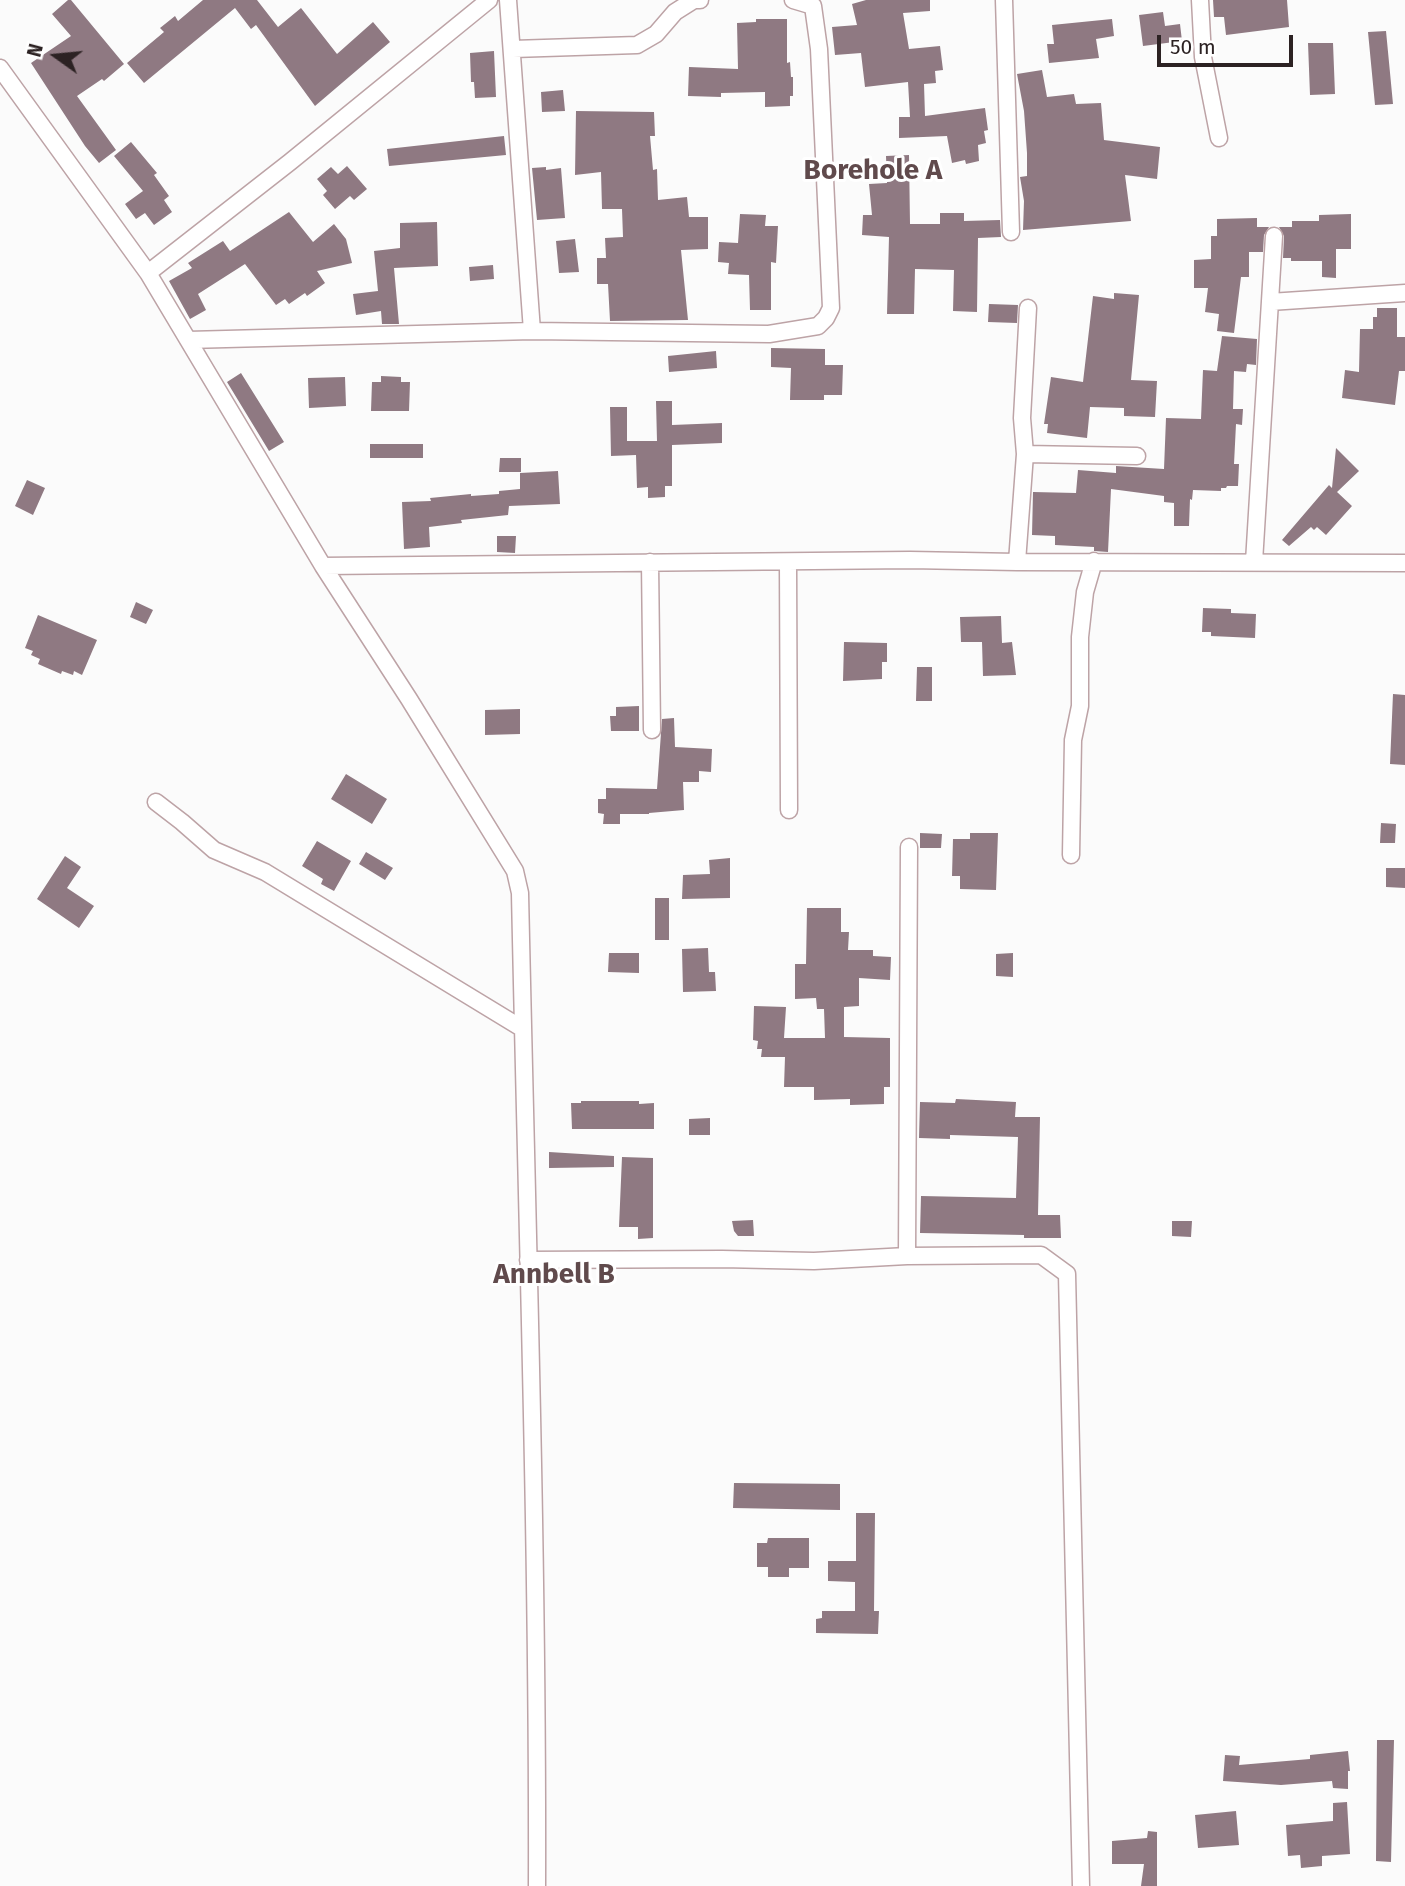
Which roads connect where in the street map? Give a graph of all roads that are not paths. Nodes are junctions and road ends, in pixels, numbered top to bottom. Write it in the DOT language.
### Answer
graph roads {
  1 [pos="489,0"];
  2 [pos="508,0"];
  3 [pos="699,0"];
  4 [pos="793,0"];
  5 [pos="1004,0"];
  6 [pos="1200,0"];
  7 [pos="513,49"];
  8 [pos="0,68"];
  9 [pos="1219,138"];
  10 [pos="1011,232"];
  11 [pos="1274,236"];
  12 [pos="148,274"];
  13 [pos="1405,293"];
  14 [pos="1270,302"];
  15 [pos="1028,308"];
  16 [pos="532,331"];
  17 [pos="188,340"];
  18 [pos="1024,454"];
  19 [pos="1137,456"];
  20 [pos="1094,561"];
  21 [pos="650,562"];
  22 [pos="788,562"];
  23 [pos="1017,562"];
  24 [pos="1254,562"];
  25 [pos="1405,563"];
  26 [pos="323,566"];
  27 [pos="652,730"];
  28 [pos="156,802"];
  29 [pos="789,810"];
  30 [pos="909,847"];
  31 [pos="1071,855"];
  32 [pos="523,1029"];
  33 [pos="907,1256"];
  34 [pos="528,1260"];
  35 [pos="537,1886"];
  36 [pos="1081,1886"];
  1 -- 12 [label="street"];
  2 -- 7 [label="street"];
  3 -- 7 [label="street"];
  4 -- 16 [label="street"];
  5 -- 10 [label="street"];
  6 -- 9 [label="street"];
  7 -- 16 [label="street"];
  8 -- 12 [label="street"];
  11 -- 14 [label="street"];
  12 -- 17 [label="street"];
  13 -- 14 [label="street"];
  14 -- 24 [label="street"];
  15 -- 18 [label="street"];
  16 -- 17 [label="street"];
  17 -- 26 [label="street"];
  18 -- 19 [label="street"];
  18 -- 23 [label="street"];
  20 -- 23 [label="street"];
  20 -- 24 [label="street"];
  20 -- 31 [label="street"];
  21 -- 22 [label="street"];
  21 -- 26 [label="street"];
  21 -- 27 [label="street"];
  22 -- 23 [label="street"];
  22 -- 29 [label="street"];
  24 -- 25 [label="street"];
  26 -- 32 [label="street"];
  28 -- 32 [label="street"];
  30 -- 33 [label="street"];
  32 -- 34 [label="street"];
  33 -- 34 [label="street"];
  33 -- 36 [label="street"];
  34 -- 35 [label="street"];
}
